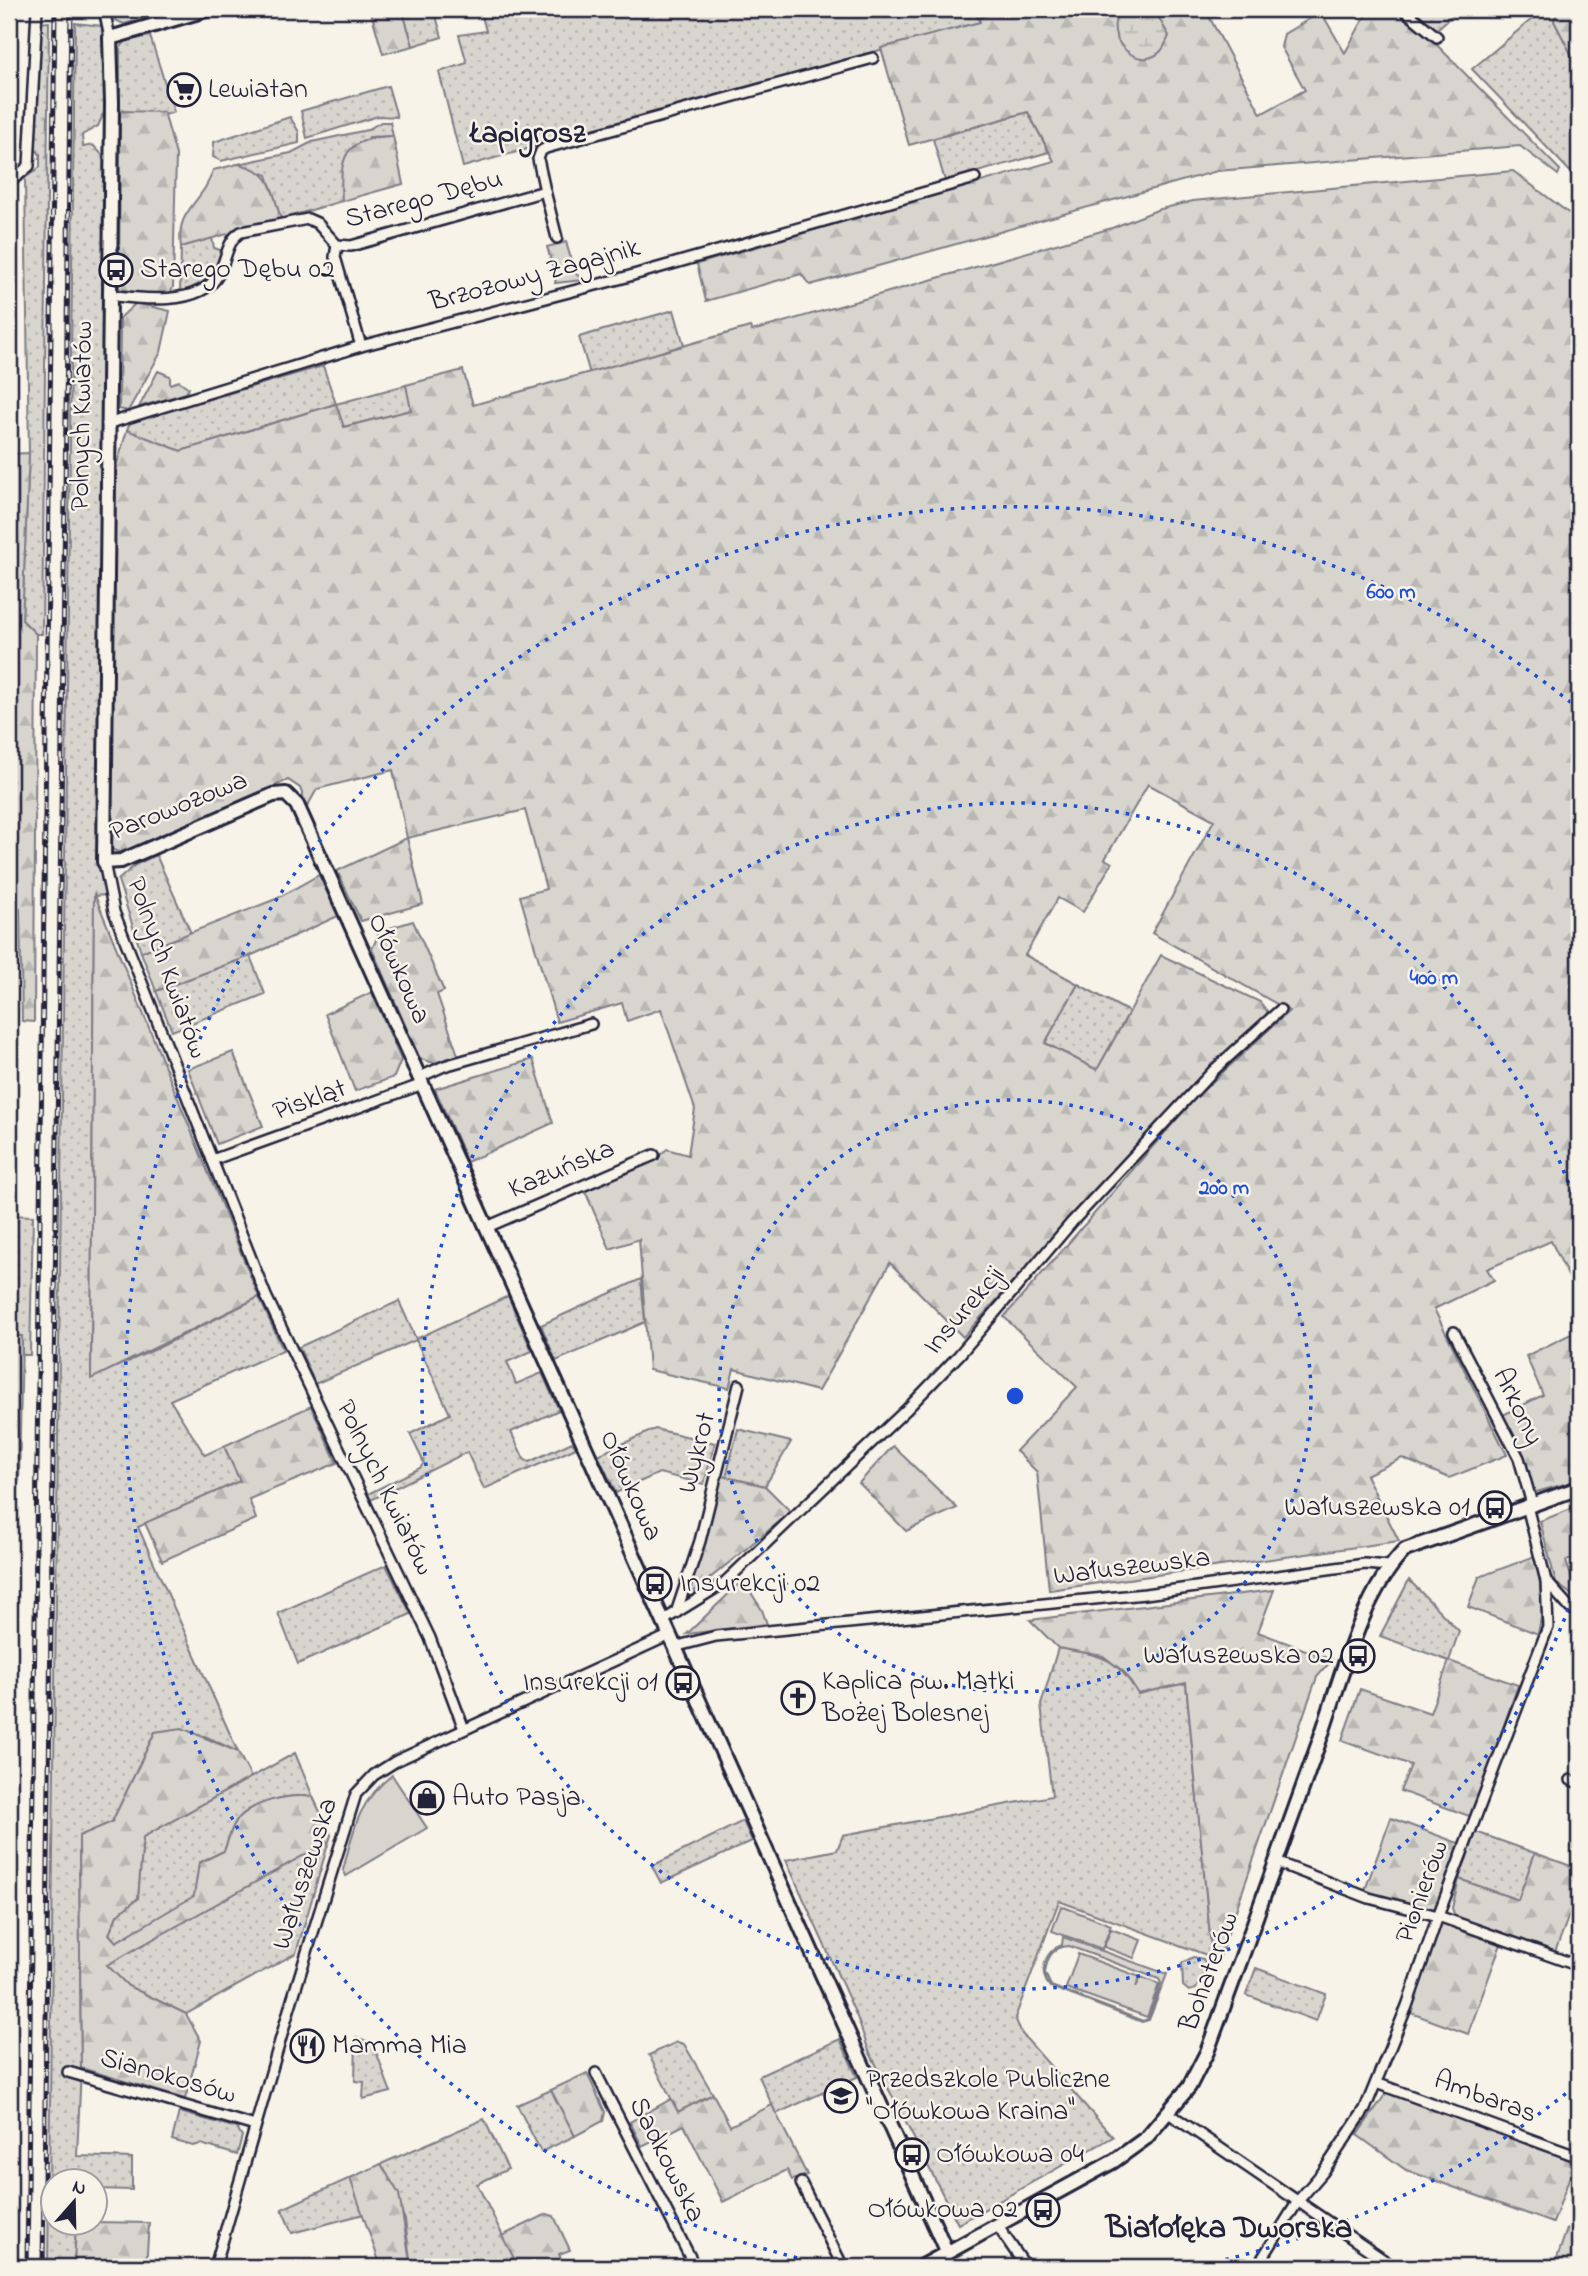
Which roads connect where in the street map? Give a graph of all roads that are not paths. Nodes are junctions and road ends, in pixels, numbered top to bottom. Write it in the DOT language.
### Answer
graph roads {
  1 [pos="37,9"];
  2 [pos="104,9"];
  3 [pos="209,9"];
  4 [pos="1403,9"];
  5 [pos="1437,37"];
  6 [pos="110,38"];
  7 [pos="873,58"];
  8 [pos="975,178"];
  9 [pos="9,183"];
  10 [pos="545,191"];
  11 [pos="557,238"];
  12 [pos="337,245"];
  13 [pos="109,295"];
  14 [pos="361,346"];
  15 [pos="107,424"];
  16 [pos="272,795"];
  17 [pos="104,862"];
  18 [pos="1280,1010"];
  19 [pos="591,1024"];
  20 [pos="422,1080"];
  21 [pos="654,1155"];
  22 [pos="212,1160"];
  23 [pos="487,1227"];
  24 [pos="1454,1332"];
  25 [pos="739,1385"];
  26 [pos="1579,1488"];
  27 [pos="1530,1505"];
  28 [pos="1389,1566"];
  29 [pos="1546,1581"];
  30 [pos="1579,1612"];
  31 [pos="676,1613"];
  32 [pos="664,1620"];
  33 [pos="672,1641"];
  34 [pos="464,1728"];
  35 [pos="1276,1862"];
  36 [pos="1438,1916"];
  37 [pos="1579,1966"];
  38 [pos="68,2072"];
  39 [pos="596,2073"];
  40 [pos="1376,2083"];
  41 [pos="1170,2114"];
  42 [pos="255,2126"];
  43 [pos="1579,2157"];
  44 [pos="801,2183"];
  45 [pos="1298,2201"];
  46 [pos="997,2225"];
  47 [pos="947,2253"];
  48 [pos="215,2267"];
  49 [pos="695,2267"];
  50 [pos="843,2267"];
  51 [pos="921,2267"];
  52 [pos="1026,2267"];
  53 [pos="1257,2267"];
  54 [pos="1394,2267"];
  1 -- 9 [label="street"];
  2 -- 6 [label="street"];
  3 -- 6 [label="street"];
  4 -- 5 [label="street"];
  6 -- 13 [label="street, Polnych Kwiatów"];
  7 -- 10 [label="street, Starego Dębu"];
  8 -- 14 [label="street, Brzozowy Zagajnik"];
  10 -- 11 [label="street, Starego Dębu"];
  10 -- 12 [label="street, Starego Dębu"];
  12 -- 13 [label="street, Starego Dębu"];
  12 -- 14 [label="street"];
  13 -- 15 [label="street, Polnych Kwiatów"];
  14 -- 15 [label="street, Brzozowy Zagajnik"];
  15 -- 17 [label="street, Polnych Kwiatów"];
  16 -- 17 [label="street, Parowozowa"];
  16 -- 20 [label="street, Ołówkowa"];
  17 -- 22 [label="street, Polnych Kwiatów"];
  18 -- 31 [label="street, Insurekcji"];
  19 -- 20 [label="street, Piskląt"];
  20 -- 22 [label="street, Piskląt"];
  20 -- 23 [label="street, Ołówkowa"];
  21 -- 23 [label="street, Kazuńska"];
  22 -- 34 [label="street, Polnych Kwiatów"];
  23 -- 32 [label="street, Ołówkowa"];
  24 -- 27 [label="street, Arkony"];
  25 -- 31 [label="street, Wykrot"];
  26 -- 27 [label="street"];
  27 -- 28 [label="street"];
  27 -- 29 [label="street, Pionierów"];
  28 -- 33 [label="street, Wałuszewska"];
  28 -- 35 [label="street, Bohaterów"];
  29 -- 30 [label="street"];
  29 -- 36 [label="street, Pionierów"];
  31 -- 32 [label="street, Insurekcji"];
  32 -- 33 [label="street, Ołówkowa"];
  33 -- 34 [label="street, Wałuszewska"];
  33 -- 47 [label="street, Ołówkowa"];
  34 -- 42 [label="street, Wałuszewska"];
  35 -- 36 [label="street"];
  35 -- 41 [label="street, Bohaterów"];
  36 -- 37 [label="street"];
  36 -- 40 [label="street, Pionierów"];
  38 -- 42 [label="street, Sianokosów"];
  39 -- 49 [label="street, Sadkowska"];
  40 -- 43 [label="street, Ambaras"];
  40 -- 45 [label="street, Pionierów"];
  41 -- 45 [label="street"];
  41 -- 46 [label="street, Bohaterów"];
  42 -- 48 [label="street, Wałuszewska"];
  44 -- 50 [label="street"];
  45 -- 53 [label="street, Pionierów"];
  45 -- 54 [label="street"];
  46 -- 47 [label="street, Bohaterów"];
  46 -- 52 [label="street"];
  47 -- 51 [label="street, Bohaterów"];
}
